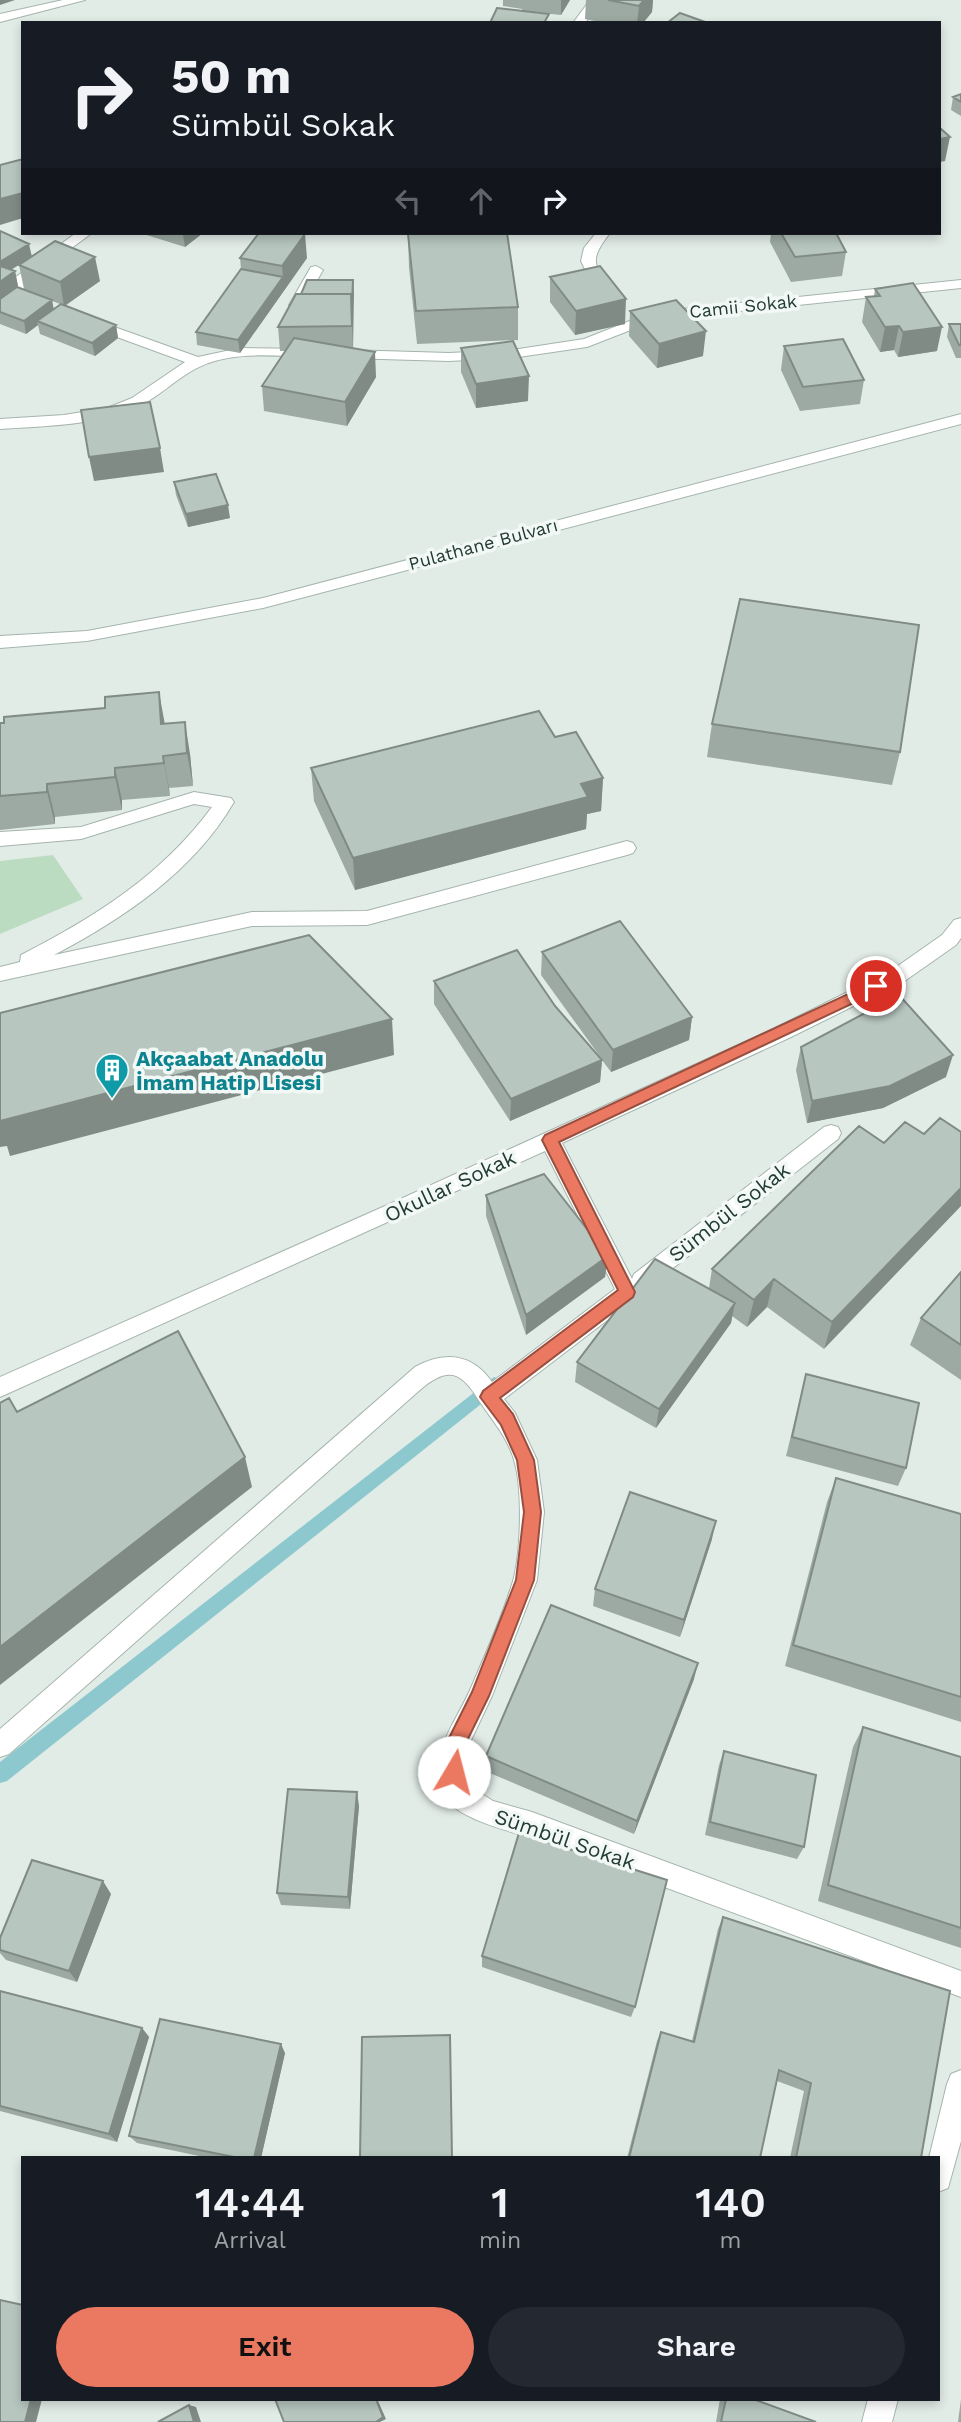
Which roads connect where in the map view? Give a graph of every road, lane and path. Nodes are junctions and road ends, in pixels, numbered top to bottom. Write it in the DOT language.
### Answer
graph roads {
  1 [pos="79,0"];
  2 [pos="596,0"];
  3 [pos="0,18"];
  4 [pos="580,21"];
  5 [pos="82,235"];
  6 [pos="601,235"];
  7 [pos="316,270"];
  8 [pos="961,284"];
  9 [pos="611,296"];
  10 [pos="290,317"];
  11 [pos="198,362"];
  12 [pos="961,419"];
  13 [pos="0,424"];
  14 [pos="0,642"];
  15 [pos="0,839"];
  16 [pos="627,848"];
  17 [pos="961,925"];
  18 [pos="0,973"];
  19 [pos="831,1133"];
  20 [pos="550,1140"];
  21 [pos="627,1292"];
  22 [pos="0,1387"];
  23 [pos="489,1397"];
  24 [pos="0,1745"];
  25 [pos="961,1984"];
  26 [pos="961,2084"];
  27 [pos="956,2127"];
  28 [pos="940,2172"];
  29 [pos="882,2401"];
  30 [pos="877,2422"];
  1 -- 3 [label="street"];
  2 -- 4 [label="street"];
  5 -- 11 [label="street"];
  6 -- 9 [label="street"];
  7 -- 10 [label="street"];
  8 -- 11 [label="street, Camii Sokak"];
  11 -- 13 [label="street, Camii Sokak"];
  12 -- 14 [label="street, Pulathane Bulvarı"];
  15 -- 18 [label="street"];
  16 -- 18 [label="street"];
  17 -- 20 [label="street, Okullar Sokak"];
  19 -- 21 [label="street, Sümbül Sokak"];
  20 -- 21 [label="street"];
  20 -- 22 [label="street, Okullar Sokak"];
  21 -- 23 [label="street, Sümbül Sokak"];
  23 -- 24 [label="street"];
  23 -- 25 [label="street, Sümbül Sokak"];
  26 -- 27 [label="street"];
  27 -- 28 [label="street"];
  29 -- 30 [label="street"];
}
